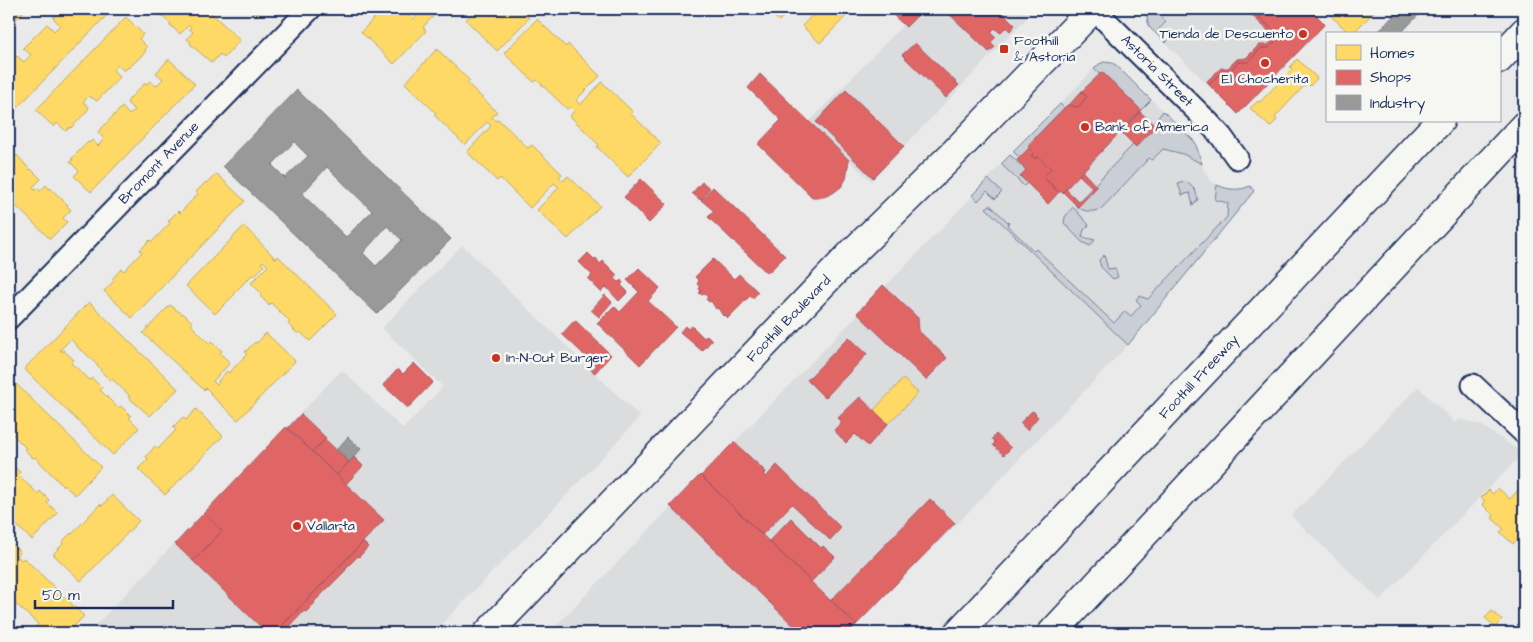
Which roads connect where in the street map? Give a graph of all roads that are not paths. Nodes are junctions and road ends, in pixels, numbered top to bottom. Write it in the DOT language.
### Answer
graph roads {
  1 [pos="310,9"];
  2 [pos="1093,9"];
  3 [pos="1524,32"];
  4 [pos="1500,57"];
  5 [pos="1439,122"];
  6 [pos="1524,126"];
  7 [pos="1237,158"];
  8 [pos="9,318"];
  9 [pos="1473,385"];
  10 [pos="1524,433"];
  11 [pos="488,633"];
  12 [pos="958,633"];
  13 [pos="1052,633"];
  1 -- 8 [label="street, Bromont Avenue"];
  2 -- 7 [label="street, Astoria Street"];
  2 -- 11 [label="main road, Foothill Boulevard"];
  3 -- 4 [label="main road"];
  5 -- 12 [label="main road, Foothill Freeway"];
  6 -- 13 [label="main road"];
  9 -- 10 [label="street"];
}
